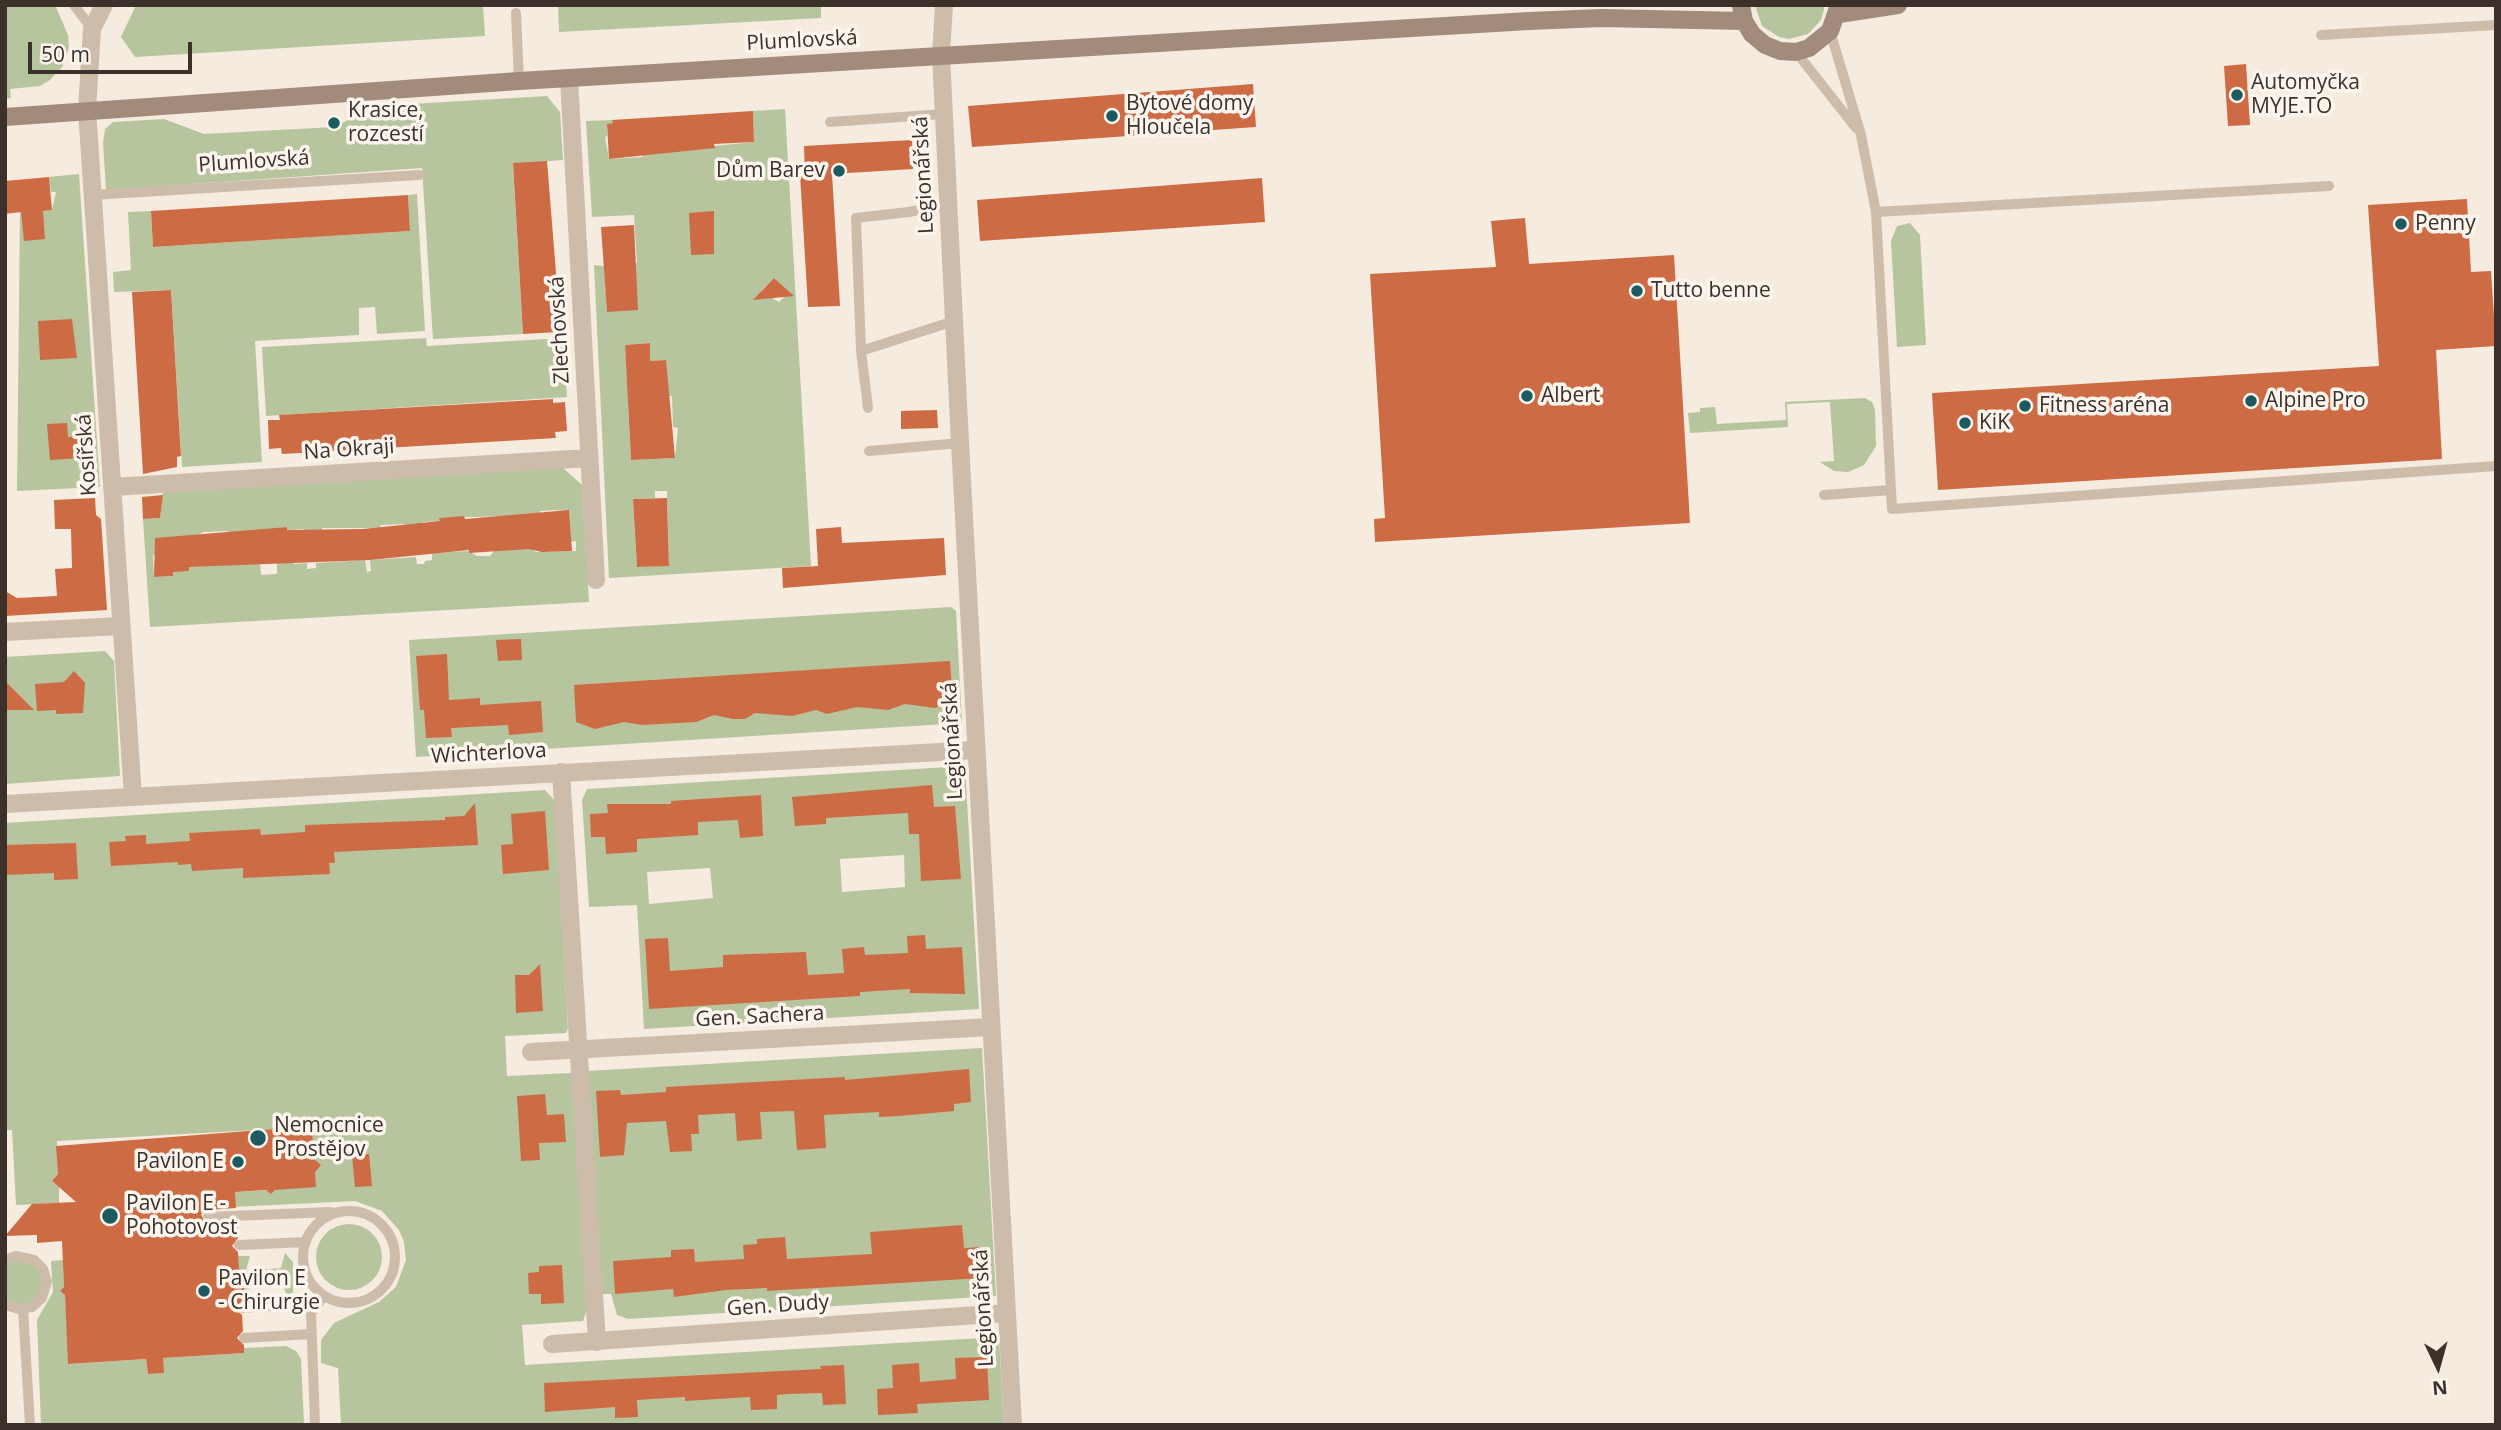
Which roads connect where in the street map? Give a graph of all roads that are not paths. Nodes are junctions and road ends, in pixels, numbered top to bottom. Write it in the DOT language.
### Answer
graph roads {
  1 [pos="74,5"];
  2 [pos="104,5"];
  3 [pos="944,5"];
  4 [pos="1658,5"];
  5 [pos="1898,5"];
  6 [pos="1839,10"];
  7 [pos="516,13"];
  8 [pos="1743,13"];
  9 [pos="1601,18"];
  10 [pos="2496,25"];
  11 [pos="92,29"];
  12 [pos="1830,31"];
  13 [pos="2320,34"];
  14 [pos="1796,52"];
  15 [pos="941,55"];
  16 [pos="569,78"];
  17 [pos="519,81"];
  18 [pos="87,110"];
  19 [pos="944,114"];
  20 [pos="5,117"];
  21 [pos="830,122"];
  22 [pos="1861,135"];
  23 [pos="419,175"];
  24 [pos="2329,186"];
  25 [pos="93,195"];
  26 [pos="949,204"];
  27 [pos="1876,212"];
  28 [pos="954,321"];
  29 [pos="861,351"];
  30 [pos="867,408"];
  31 [pos="960,443"];
  32 [pos="869,451"];
  33 [pos="589,458"];
  34 [pos="2496,466"];
  35 [pos="112,487"];
  36 [pos="1891,490"];
  37 [pos="1824,495"];
  38 [pos="596,580"];
  39 [pos="121,626"];
  40 [pos="5,632"];
  41 [pos="976,750"];
  42 [pos="561,772"];
  43 [pos="133,797"];
  44 [pos="5,804"];
  45 [pos="991,1027"];
  46 [pos="580,1049"];
  47 [pos="531,1052"];
  48 [pos="338,1212"];
  49 [pos="208,1217"];
  50 [pos="305,1242"];
  51 [pos="239,1245"];
  52 [pos="5,1260"];
  53 [pos="321,1299"];
  54 [pos="5,1305"];
  55 [pos="242,1308"];
  56 [pos="23,1310"];
  57 [pos="1007,1313"];
  58 [pos="311,1334"];
  59 [pos="244,1338"];
  60 [pos="597,1342"];
  61 [pos="552,1344"];
  62 [pos="30,1425"];
  63 [pos="315,1425"];
  64 [pos="1013,1425"];
  1 -- 11 [label="lane"];
  2 -- 11 [label="street"];
  3 -- 15 [label="street, Legionářská"];
  4 -- 9 [label="main road, Plumlovská"];
  5 -- 6 [label="main road"];
  6 -- 12 [label="main road"];
  7 -- 17 [label="lane"];
  8 -- 9 [label="main road, Plumlovská"];
  8 -- 14 [label="main road, Plumlovská"];
  9 -- 15 [label="main road, Plumlovská"];
  10 -- 13 [label="lane"];
  11 -- 18 [label="street, Kosířská"];
  12 -- 14 [label="main road"];
  12 -- 22 [label="lane"];
  14 -- 22 [label="lane"];
  15 -- 16 [label="main road, Plumlovská"];
  15 -- 19 [label="street, Legionářská"];
  16 -- 17 [label="main road, Plumlovská"];
  16 -- 33 [label="street, Zlechovská"];
  17 -- 18 [label="main road, Plumlovská"];
  18 -- 20 [label="main road, Plumlovská"];
  18 -- 25 [label="street, Kosířská"];
  19 -- 21 [label="lane"];
  19 -- 26 [label="street, Legionářská"];
  22 -- 27 [label="lane"];
  23 -- 25 [label="lane, Plumlovská"];
  24 -- 27 [label="lane"];
  25 -- 35 [label="street, Kosířská"];
  26 -- 28 [label="street, Legionářská"];
  26 -- 29 [label="lane"];
  27 -- 36 [label="lane"];
  28 -- 29 [label="lane"];
  28 -- 31 [label="street, Legionářská"];
  29 -- 30 [label="lane"];
  31 -- 32 [label="lane"];
  31 -- 41 [label="street, Legionářská"];
  33 -- 35 [label="street, Na Okraji"];
  33 -- 38 [label="street, Zlechovská"];
  34 -- 36 [label="lane"];
  35 -- 39 [label="street, Kosířská"];
  36 -- 37 [label="lane"];
  39 -- 40 [label="street"];
  39 -- 43 [label="street, Kosířská"];
  41 -- 42 [label="street, Wichterlova"];
  41 -- 45 [label="street, Legionářská"];
  42 -- 43 [label="street, Wichterlova"];
  42 -- 46 [label="street"];
  43 -- 44 [label="street, Wichterlova"];
  45 -- 46 [label="street, Gen. Sachera"];
  45 -- 57 [label="street, Legionářská"];
  46 -- 47 [label="street, Gen. Sachera"];
  46 -- 60 [label="street"];
  48 -- 49 [label="lane"];
  48 -- 50 [label="lane"];
  48 -- 53 [label="lane"];
  50 -- 51 [label="lane"];
  50 -- 53 [label="lane"];
  52 -- 56 [label="lane"];
  53 -- 55 [label="lane"];
  53 -- 58 [label="lane"];
  54 -- 56 [label="lane"];
  56 -- 62 [label="lane"];
  57 -- 60 [label="street, Gen. Dudy"];
  57 -- 64 [label="street, Legionářská"];
  58 -- 59 [label="lane"];
  58 -- 63 [label="lane"];
  60 -- 61 [label="street, Gen. Dudy"];
}
